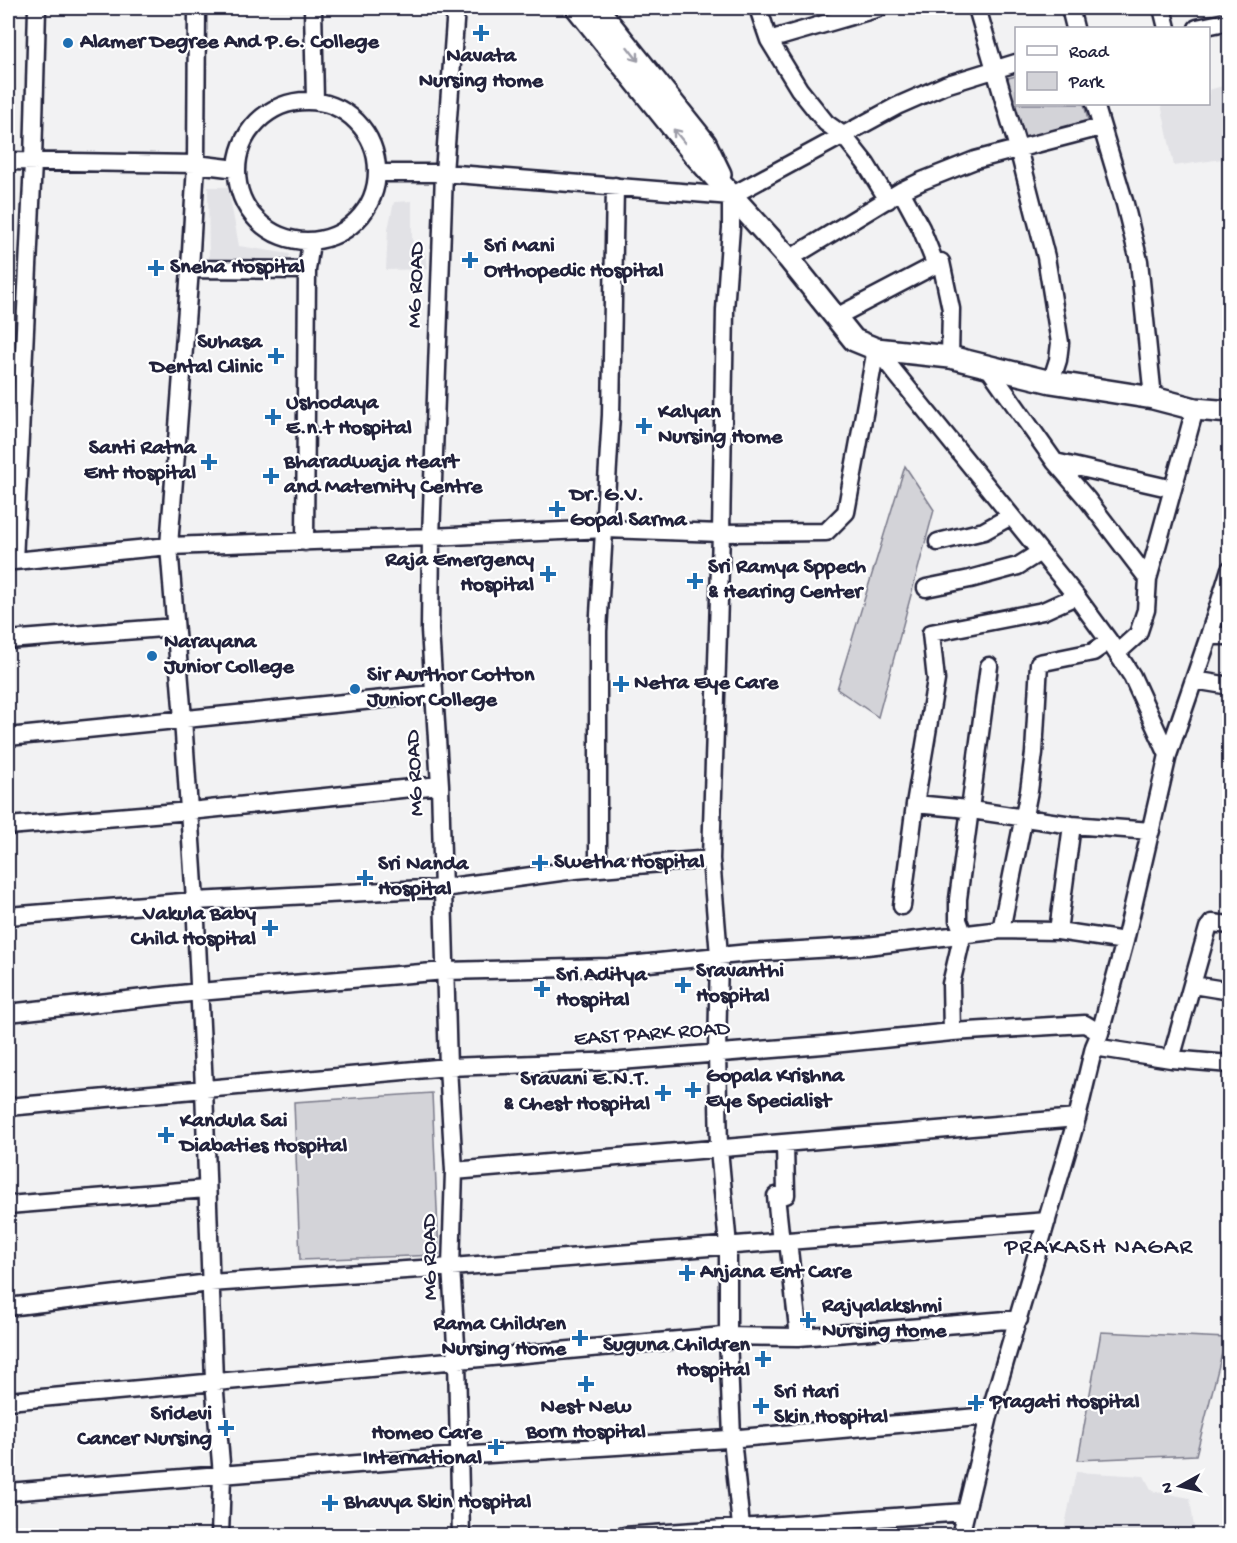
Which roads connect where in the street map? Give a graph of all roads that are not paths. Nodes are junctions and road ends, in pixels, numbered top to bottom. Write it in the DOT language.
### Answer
graph roads {
  1 [pos="37,8"];
  2 [pos="197,8"];
  3 [pos="314,8"];
  4 [pos="456,8"];
  5 [pos="577,8"];
  6 [pos="597,8"];
  7 [pos="758,8"];
  8 [pos="879,8"];
  9 [pos="977,8"];
  10 [pos="1070,8"];
  11 [pos="1162,8"];
  12 [pos="1230,21"];
  13 [pos="1075,27"];
  14 [pos="1167,27"];
  15 [pos="1202,27"];
  16 [pos="769,40"];
  17 [pos="1015,64"];
  18 [pos="995,69"];
  19 [pos="315,100"];
  20 [pos="1095,105"];
  21 [pos="1101,127"];
  22 [pos="843,135"];
  23 [pos="1018,148"];
  24 [pos="8,162"];
  25 [pos="33,162"];
  26 [pos="196,164"];
  27 [pos="237,169"];
  28 [pos="378,173"];
  29 [pos="444,173"];
  30 [pos="615,186"];
  31 [pos="895,195"];
  32 [pos="731,196"];
  33 [pos="311,242"];
  34 [pos="789,258"];
  35 [pos="935,263"];
  36 [pos="190,269"];
  37 [pos="307,270"];
  38 [pos="836,316"];
  39 [pos="876,349"];
  40 [pos="950,357"];
  41 [pos="987,366"];
  42 [pos="1051,382"];
  43 [pos="1153,398"];
  44 [pos="1195,409"];
  45 [pos="1230,412"];
  46 [pos="1055,462"];
  47 [pos="1173,489"];
  48 [pos="1011,516"];
  49 [pos="606,529"];
  50 [pos="721,533"];
  51 [pos="431,537"];
  52 [pos="305,542"];
  53 [pos="938,542"];
  54 [pos="169,546"];
  55 [pos="1040,552"];
  56 [pos="11,560"];
  57 [pos="1230,569"];
  58 [pos="1148,579"];
  59 [pos="926,588"];
  60 [pos="1076,596"];
  61 [pos="175,627"];
  62 [pos="1209,636"];
  63 [pos="1230,636"];
  64 [pos="8,640"];
  65 [pos="1113,647"];
  66 [pos="989,666"];
  67 [pos="1194,680"];
  68 [pos="1230,686"];
  69 [pos="433,694"];
  70 [pos="183,719"];
  71 [pos="8,737"];
  72 [pos="1168,754"];
  73 [pos="440,785"];
  74 [pos="915,804"];
  75 [pos="968,810"];
  76 [pos="190,811"];
  77 [pos="1022,818"];
  78 [pos="1072,825"];
  79 [pos="8,826"];
  80 [pos="1151,831"];
  81 [pos="711,859"];
  82 [pos="598,868"];
  83 [pos="443,888"];
  84 [pos="195,901"];
  85 [pos="902,906"];
  86 [pos="8,915"];
  87 [pos="1230,926"];
  88 [pos="1001,930"];
  89 [pos="1058,931"];
  90 [pos="963,933"];
  91 [pos="1125,941"];
  92 [pos="719,956"];
  93 [pos="445,971"];
  94 [pos="1193,985"];
  95 [pos="1230,991"];
  96 [pos="199,992"];
  97 [pos="8,1013"];
  98 [pos="952,1032"];
  99 [pos="1097,1040"];
  100 [pos="717,1053"];
  101 [pos="1171,1059"];
  102 [pos="1230,1064"];
  103 [pos="448,1066"];
  104 [pos="204,1089"];
  105 [pos="8,1107"];
  106 [pos="1077,1118"];
  107 [pos="785,1143"];
  108 [pos="719,1149"];
  109 [pos="454,1171"];
  110 [pos="206,1189"];
  111 [pos="8,1205"];
  112 [pos="1047,1221"];
  113 [pos="785,1241"];
  114 [pos="728,1246"];
  115 [pos="451,1267"];
  116 [pos="210,1283"];
  117 [pos="8,1307"];
  118 [pos="1019,1319"];
  119 [pos="728,1336"];
  120 [pos="799,1337"];
  121 [pos="458,1360"];
  122 [pos="214,1381"];
  123 [pos="8,1401"];
  124 [pos="989,1416"];
  125 [pos="732,1438"];
  126 [pos="458,1456"];
  127 [pos="222,1475"];
  128 [pos="8,1492"];
  129 [pos="965,1512"];
  130 [pos="742,1532"];
  131 [pos="220,1536"];
  132 [pos="461,1536"];
  133 [pos="624,1536"];
  134 [pos="960,1536"];
  1 -- 25 [label="street"];
  2 -- 26 [label="street"];
  3 -- 19 [label="street"];
  4 -- 29 [label="street, MG ROAD"];
  32 -- 5 [label="main road, one-way"];
  6 -- 32 [label="main road, one-way"];
  7 -- 16 [label="street"];
  8 -- 16 [label="street"];
  9 -- 18 [label="street"];
  10 -- 13 [label="street"];
  11 -- 14 [label="street"];
  12 -- 15 [label="street"];
  16 -- 22 [label="street"];
  17 -- 18 [label="street"];
  18 -- 22 [label="street"];
  18 -- 23 [label="street"];
  19 -- 27 [label="street"];
  19 -- 28 [label="street"];
  20 -- 21 [label="street"];
  21 -- 23 [label="street"];
  21 -- 43 [label="street"];
  22 -- 31 [label="street"];
  22 -- 32 [label="street"];
  23 -- 31 [label="street"];
  23 -- 42 [label="street"];
  24 -- 25 [label="street"];
  25 -- 26 [label="street"];
  25 -- 56 [label="street"];
  26 -- 27 [label="street"];
  26 -- 36 [label="street"];
  27 -- 33 [label="street"];
  28 -- 29 [label="street"];
  28 -- 33 [label="street"];
  29 -- 30 [label="street"];
  29 -- 51 [label="street, MG ROAD"];
  30 -- 32 [label="street"];
  30 -- 49 [label="street"];
  31 -- 34 [label="street"];
  31 -- 35 [label="street"];
  32 -- 34 [label="main road"];
  32 -- 50 [label="street"];
  33 -- 37 [label="street"];
  34 -- 38 [label="main road"];
  35 -- 38 [label="street"];
  35 -- 40 [label="street"];
  36 -- 37 [label="street"];
  36 -- 54 [label="street"];
  37 -- 52 [label="street"];
  38 -- 39 [label="main road"];
  39 -- 40 [label="main road"];
  39 -- 48 [label="street"];
  39 -- 50 [label="street"];
  40 -- 41 [label="main road"];
  41 -- 42 [label="main road"];
  41 -- 46 [label="street"];
  42 -- 43 [label="main road"];
  43 -- 44 [label="main road"];
  44 -- 45 [label="main road"];
  44 -- 47 [label="street"];
  46 -- 47 [label="street"];
  46 -- 58 [label="street"];
  47 -- 58 [label="street"];
  48 -- 53 [label="street"];
  48 -- 55 [label="street"];
  49 -- 50 [label="street"];
  49 -- 51 [label="street"];
  49 -- 82 [label="street"];
  50 -- 81 [label="street"];
  51 -- 52 [label="street"];
  51 -- 69 [label="street, MG ROAD"];
  52 -- 54 [label="street"];
  54 -- 56 [label="street"];
  54 -- 61 [label="street"];
  55 -- 59 [label="street"];
  55 -- 60 [label="street"];
  57 -- 62 [label="street"];
  58 -- 65 [label="street"];
  60 -- 65 [label="street"];
  60 -- 74 [label="street"];
  61 -- 64 [label="street"];
  61 -- 70 [label="street"];
  62 -- 63 [label="street"];
  62 -- 67 [label="street"];
  65 -- 72 [label="street"];
  65 -- 77 [label="street"];
  66 -- 75 [label="street"];
  67 -- 68 [label="street"];
  67 -- 72 [label="street"];
  69 -- 70 [label="street"];
  69 -- 73 [label="street, MG ROAD"];
  70 -- 71 [label="street"];
  70 -- 76 [label="street"];
  72 -- 80 [label="street"];
  73 -- 76 [label="street"];
  73 -- 83 [label="street, MG ROAD"];
  74 -- 75 [label="street"];
  74 -- 85 [label="street"];
  75 -- 77 [label="street"];
  75 -- 90 [label="street"];
  76 -- 79 [label="street"];
  76 -- 84 [label="street"];
  77 -- 78 [label="street"];
  77 -- 88 [label="street"];
  78 -- 80 [label="street"];
  78 -- 89 [label="street"];
  80 -- 91 [label="street"];
  81 -- 82 [label="street"];
  81 -- 92 [label="street"];
  82 -- 83 [label="street"];
  83 -- 84 [label="street"];
  83 -- 93 [label="street, MG ROAD"];
  84 -- 86 [label="street"];
  84 -- 96 [label="street"];
  87 -- 94 [label="street"];
  88 -- 89 [label="street"];
  88 -- 90 [label="street"];
  89 -- 91 [label="street"];
  90 -- 92 [label="street"];
  90 -- 98 [label="street"];
  91 -- 99 [label="street"];
  92 -- 93 [label="street"];
  92 -- 100 [label="street"];
  93 -- 96 [label="street"];
  93 -- 103 [label="street, MG ROAD"];
  94 -- 95 [label="street"];
  94 -- 101 [label="street"];
  96 -- 97 [label="street"];
  96 -- 104 [label="street"];
  98 -- 99 [label="street, EAST PARK ROAD"];
  98 -- 100 [label="street, EAST PARK ROAD"];
  99 -- 101 [label="street, EAST PARK ROAD"];
  99 -- 106 [label="street"];
  100 -- 103 [label="street, EAST PARK ROAD"];
  100 -- 108 [label="street"];
  101 -- 102 [label="street, EAST PARK ROAD"];
  103 -- 104 [label="street, EAST PARK ROAD"];
  103 -- 109 [label="street, MG ROAD"];
  104 -- 105 [label="street, EAST PARK ROAD"];
  104 -- 110 [label="street"];
  106 -- 107 [label="street"];
  106 -- 112 [label="street"];
  107 -- 108 [label="street"];
  107 -- 113 [label="street"];
  108 -- 109 [label="street"];
  108 -- 114 [label="street"];
  109 -- 115 [label="street, MG ROAD"];
  110 -- 111 [label="street"];
  110 -- 116 [label="street"];
  112 -- 113 [label="street"];
  112 -- 118 [label="street"];
  113 -- 114 [label="street"];
  113 -- 120 [label="street"];
  114 -- 115 [label="street"];
  114 -- 119 [label="street"];
  115 -- 116 [label="street"];
  115 -- 121 [label="street, MG ROAD"];
  116 -- 117 [label="street"];
  116 -- 122 [label="street"];
  118 -- 120 [label="street"];
  118 -- 124 [label="street"];
  119 -- 120 [label="street"];
  119 -- 121 [label="street"];
  119 -- 125 [label="street"];
  121 -- 122 [label="street"];
  121 -- 126 [label="street, MG ROAD"];
  122 -- 123 [label="street"];
  122 -- 127 [label="street"];
  124 -- 125 [label="street"];
  124 -- 129 [label="street"];
  125 -- 126 [label="street"];
  125 -- 130 [label="street"];
  126 -- 127 [label="street"];
  126 -- 132 [label="street, MG ROAD"];
  127 -- 128 [label="street"];
  127 -- 131 [label="street"];
  129 -- 130 [label="street"];
  129 -- 134 [label="street"];
  130 -- 133 [label="street"];
}
